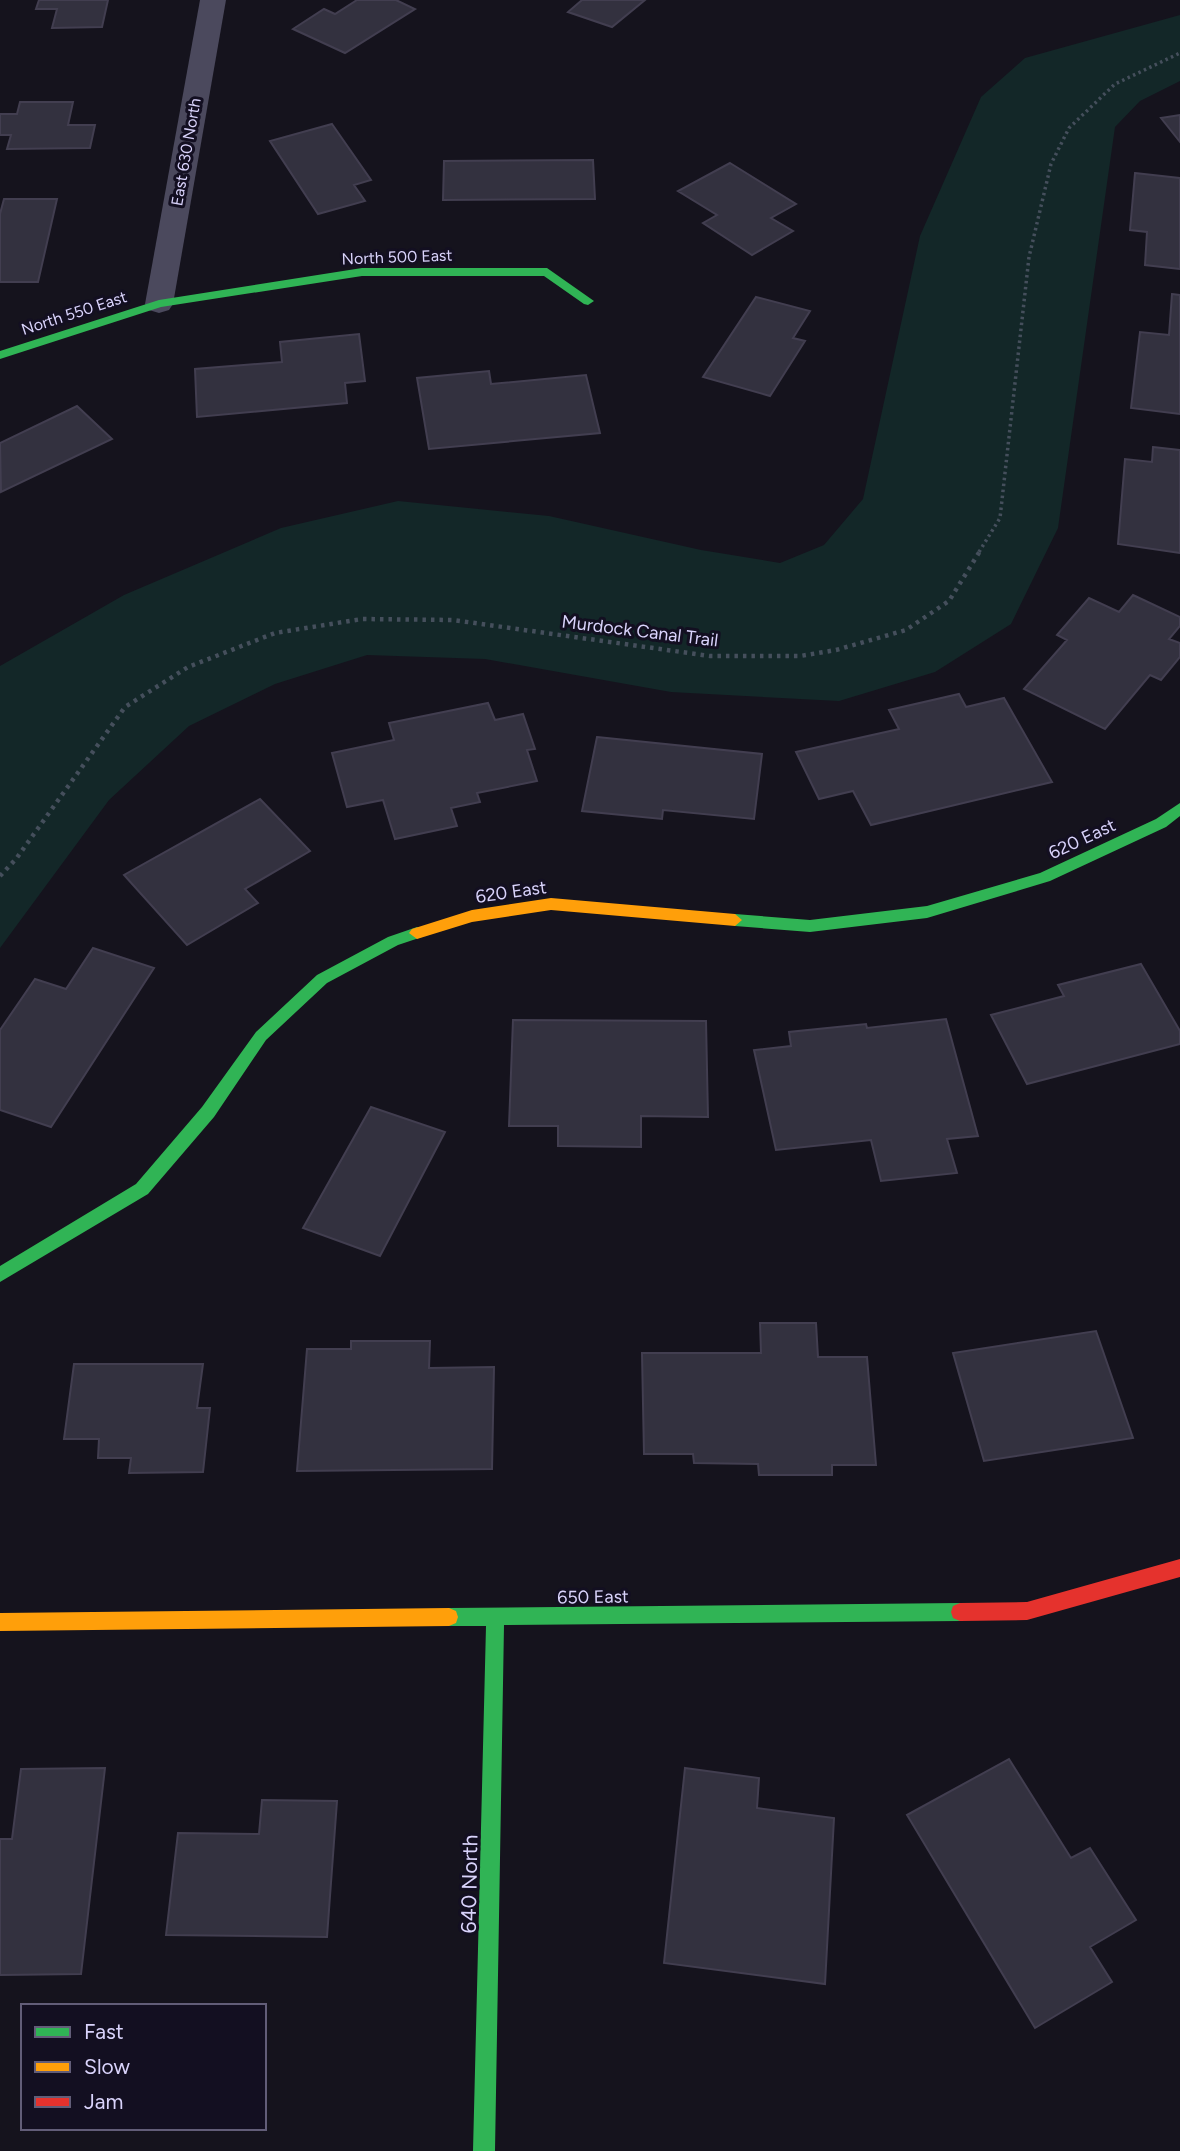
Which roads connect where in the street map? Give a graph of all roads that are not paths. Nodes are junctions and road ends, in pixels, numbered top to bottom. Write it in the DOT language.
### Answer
graph roads {
  1 [pos="213,0"];
  2 [pos="588,301"];
  3 [pos="159,304"];
  4 [pos="0,355"];
  5 [pos="1180,807"];
  6 [pos="0,1275"];
  7 [pos="1178,1576"];
  8 [pos="495,1617"];
  9 [pos="0,1622"];
  10 [pos="484,2151"];
  1 -- 3 [label="street, East 630 North"];
  2 -- 3 [label="street, North 500 East"];
  3 -- 4 [label="street, North 550 East"];
  5 -- 6 [label="street, 620 East"];
  7 -- 8 [label="street, 650 East"];
  8 -- 9 [label="street, 650 East"];
  8 -- 10 [label="street, 640 North"];
}
